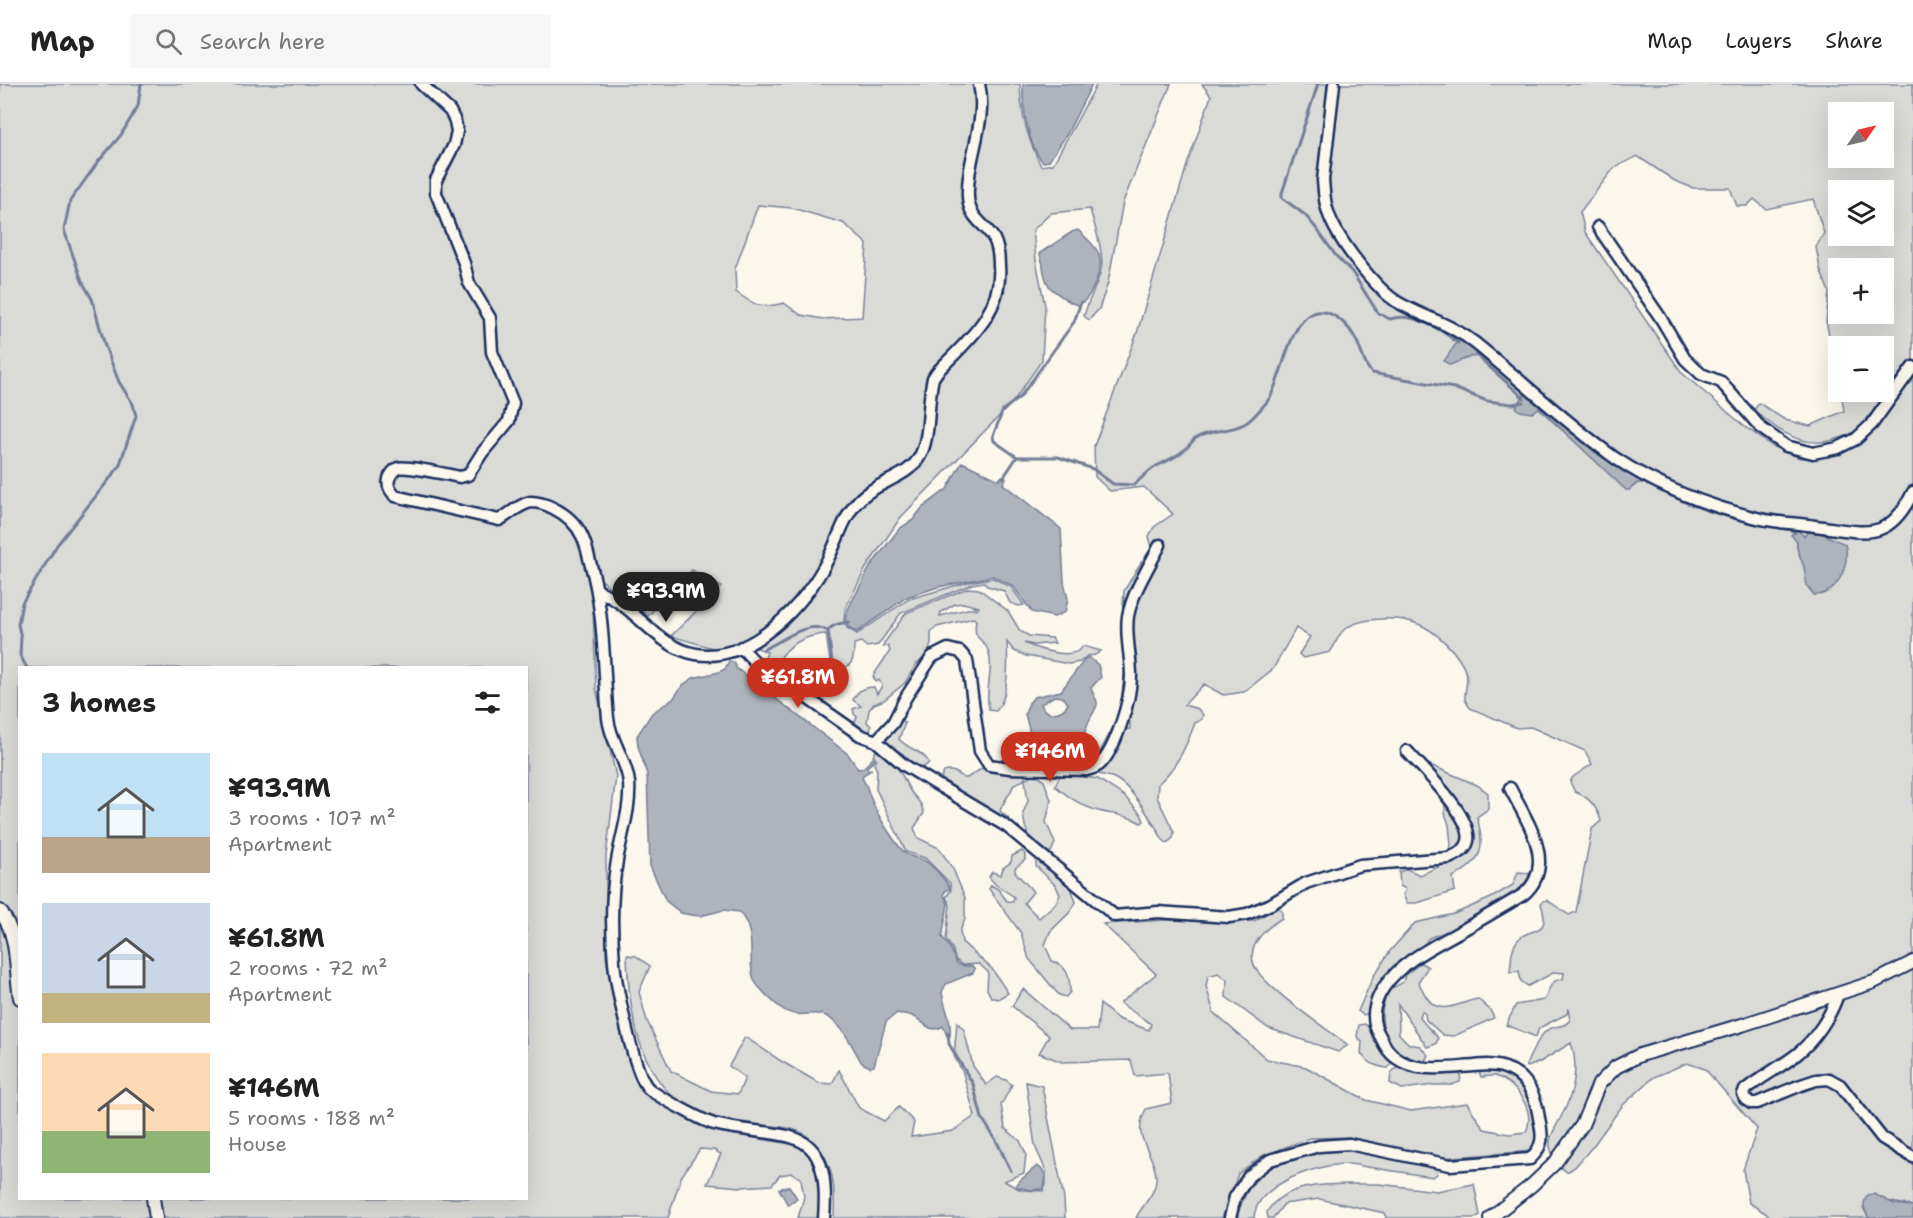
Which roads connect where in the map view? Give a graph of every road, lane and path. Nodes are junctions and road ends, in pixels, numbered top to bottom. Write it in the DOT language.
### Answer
graph roads {
  1 [pos="421,84"];
  2 [pos="979,84"];
  3 [pos="1334,84"];
  4 [pos="1598,227"];
  5 [pos="1913,367"];
  6 [pos="1913,492"];
  7 [pos="1160,545"];
  8 [pos="598,590"];
  9 [pos="741,647"];
  10 [pos="876,741"];
  11 [pos="1407,752"];
  12 [pos="1510,788"];
  13 [pos="0,911"];
  14 [pos="1913,962"];
  15 [pos="18,979"];
  16 [pos="1838,994"];
  17 [pos="1913,1157"];
  18 [pos="1530,1159"];
  19 [pos="1543,1175"];
  20 [pos="153,1200"];
  21 [pos="156,1218"];
  22 [pos="824,1218"];
  23 [pos="1230,1218"];
  24 [pos="1490,1218"];
  1 -- 8 [label="street"];
  2 -- 9 [label="street"];
  3 -- 6 [label="street"];
  4 -- 5 [label="street"];
  7 -- 10 [label="street"];
  8 -- 9 [label="street"];
  8 -- 22 [label="street"];
  9 -- 10 [label="street"];
  10 -- 11 [label="street"];
  12 -- 18 [label="street"];
  13 -- 15 [label="street"];
  14 -- 16 [label="street"];
  16 -- 17 [label="street"];
  16 -- 19 [label="street"];
  18 -- 19 [label="street"];
  18 -- 23 [label="street"];
  19 -- 24 [label="street"];
  20 -- 21 [label="street"];
}
